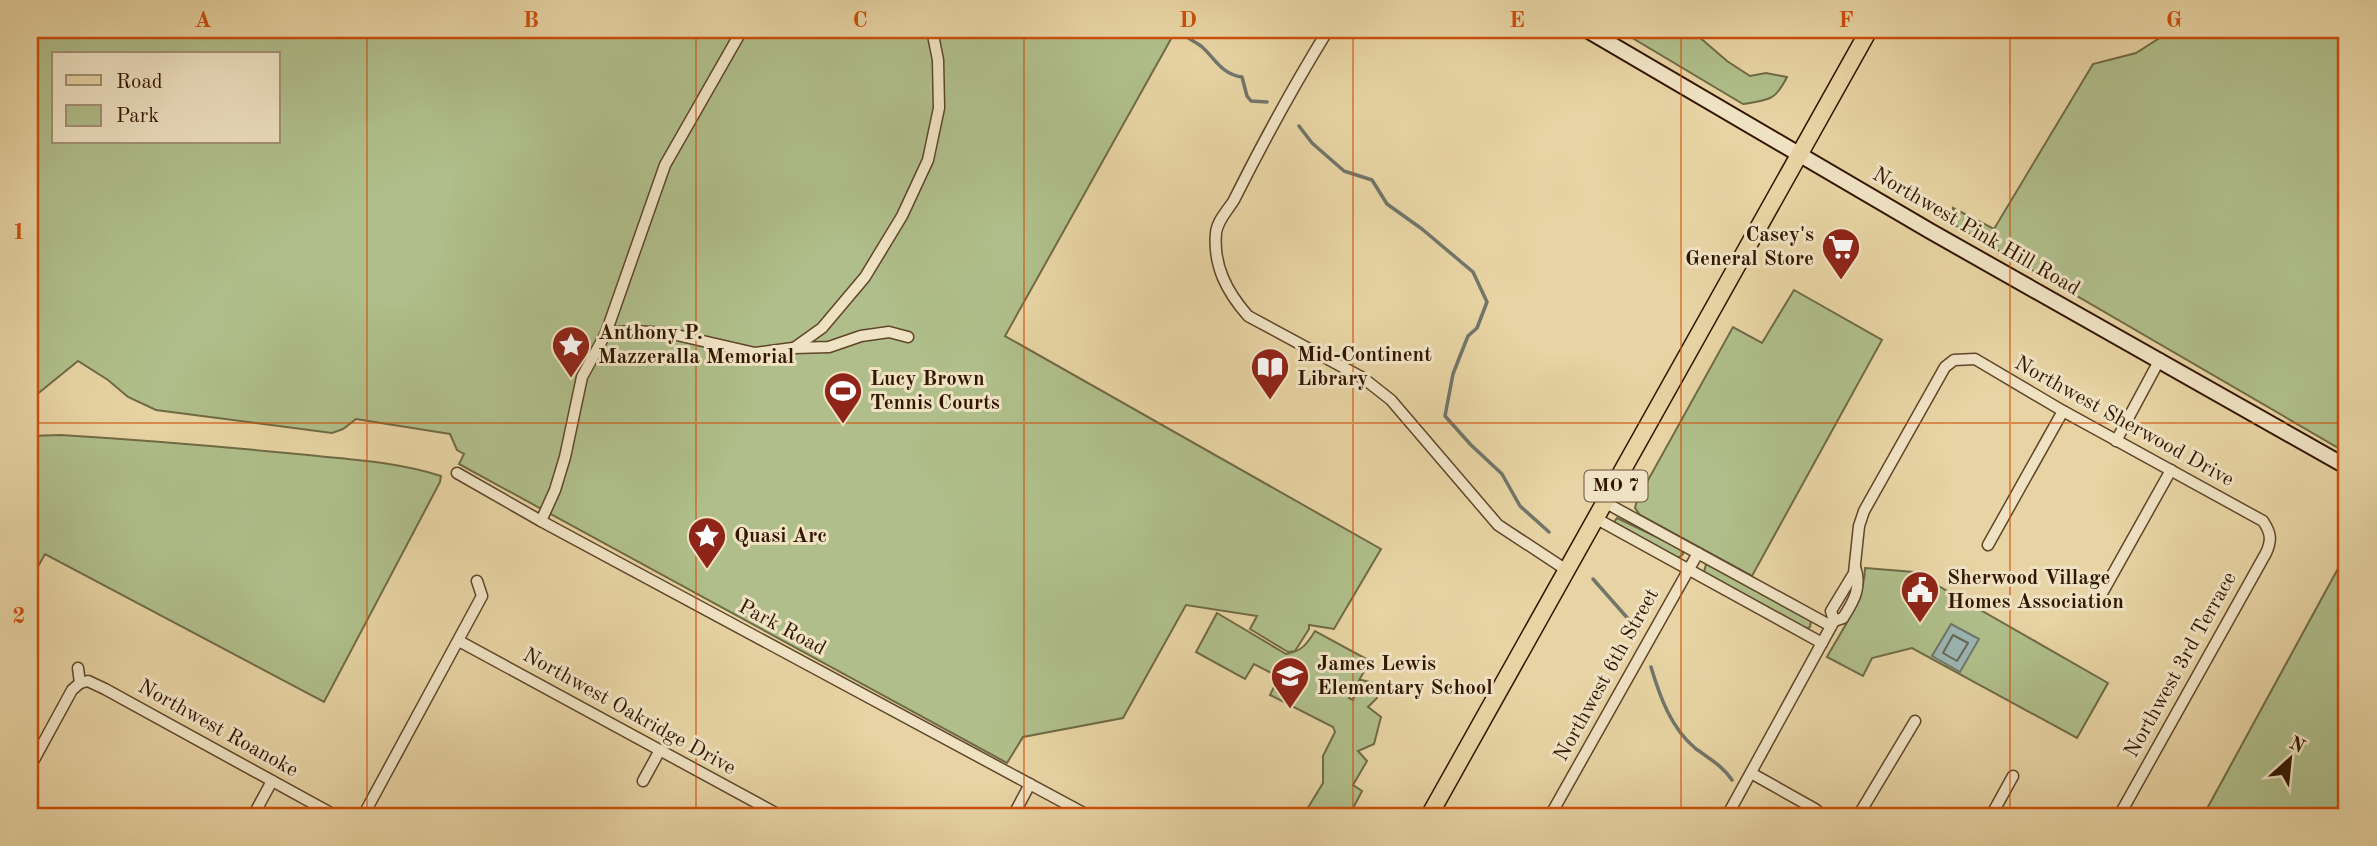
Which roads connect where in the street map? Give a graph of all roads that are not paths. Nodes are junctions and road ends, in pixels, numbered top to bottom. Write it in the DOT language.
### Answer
graph roads {
  1 [pos="742,30"];
  2 [pos="932,30"];
  3 [pos="1328,30"];
  4 [pos="1587,30"];
  5 [pos="1869,30"];
  6 [pos="1801,154"];
  7 [pos="606,333"];
  8 [pos="908,337"];
  9 [pos="793,348"];
  10 [pos="2160,359"];
  11 [pos="2063,411"];
  12 [pos="2116,441"];
  13 [pos="2347,467"];
  14 [pos="2171,470"];
  15 [pos="457,472"];
  16 [pos="1606,503"];
  17 [pos="1597,519"];
  18 [pos="541,521"];
  19 [pos="2270,531"];
  20 [pos="1988,545"];
  21 [pos="1698,553"];
  22 [pos="1689,569"];
  23 [pos="1568,570"];
  24 [pos="477,581"];
  25 [pos="2096,604"];
  26 [pos="1833,623"];
  27 [pos="459,641"];
  28 [pos="1822,643"];
  29 [pos="78,668"];
  30 [pos="80,683"];
  31 [pos="1915,721"];
  32 [pos="660,750"];
  33 [pos="30,767"];
  34 [pos="1751,773"];
  35 [pos="2013,776"];
  36 [pos="272,781"];
  37 [pos="643,782"];
  38 [pos="1030,784"];
  39 [pos="253,816"];
  40 [pos="336,816"];
  41 [pos="363,816"];
  42 [pos="781,816"];
  43 [pos="1013,816"];
  44 [pos="1089,816"];
  45 [pos="1429,816"];
  46 [pos="1550,816"];
  47 [pos="1727,816"];
  48 [pos="1822,816"];
  49 [pos="1858,816"];
  50 [pos="1991,816"];
  51 [pos="2119,816"];
  1 -- 7 [label="street"];
  2 -- 9 [label="street"];
  3 -- 23 [label="street"];
  4 -- 6 [label="main road, Northwest Pink Hill Road"];
  5 -- 6 [label="main road, MO 7"];
  6 -- 10 [label="main road, Northwest Pink Hill Road"];
  6 -- 16 [label="main road, MO 7"];
  7 -- 9 [label="street"];
  7 -- 18 [label="street"];
  8 -- 9 [label="street"];
  10 -- 12 [label="street"];
  10 -- 13 [label="main road, Northwest Pink Hill Road"];
  11 -- 12 [label="street, Northwest Sherwood Drive"];
  11 -- 20 [label="street"];
  11 -- 26 [label="street, Northwest Sherwood Drive"];
  12 -- 14 [label="street, Northwest Sherwood Drive"];
  14 -- 19 [label="street, Northwest Sherwood Drive"];
  14 -- 25 [label="street"];
  15 -- 18 [label="street, Park Road"];
  16 -- 17 [label="main road, MO 7"];
  16 -- 21 [label="street"];
  17 -- 22 [label="street"];
  17 -- 23 [label="main road, MO 7"];
  18 -- 38 [label="street, Park Road"];
  19 -- 51 [label="street, Northwest 3rd Terrace"];
  21 -- 22 [label="street, Northwest 6th Street"];
  21 -- 26 [label="street"];
  22 -- 28 [label="street"];
  22 -- 46 [label="street, Northwest 6th Street"];
  23 -- 45 [label="main road, MO 7"];
  24 -- 27 [label="street"];
  26 -- 28 [label="street"];
  27 -- 32 [label="street, Northwest Oakridge Drive"];
  27 -- 41 [label="street"];
  28 -- 34 [label="street"];
  29 -- 30 [label="street"];
  30 -- 33 [label="street"];
  30 -- 36 [label="street, Northwest Roanoke"];
  31 -- 49 [label="street"];
  32 -- 37 [label="street"];
  32 -- 42 [label="street, Northwest Oakridge Drive"];
  34 -- 47 [label="street"];
  34 -- 48 [label="street"];
  35 -- 50 [label="street"];
  36 -- 39 [label="street"];
  36 -- 40 [label="street, Northwest Roanoke"];
  38 -- 43 [label="street"];
  38 -- 44 [label="street, Park Road"];
}
